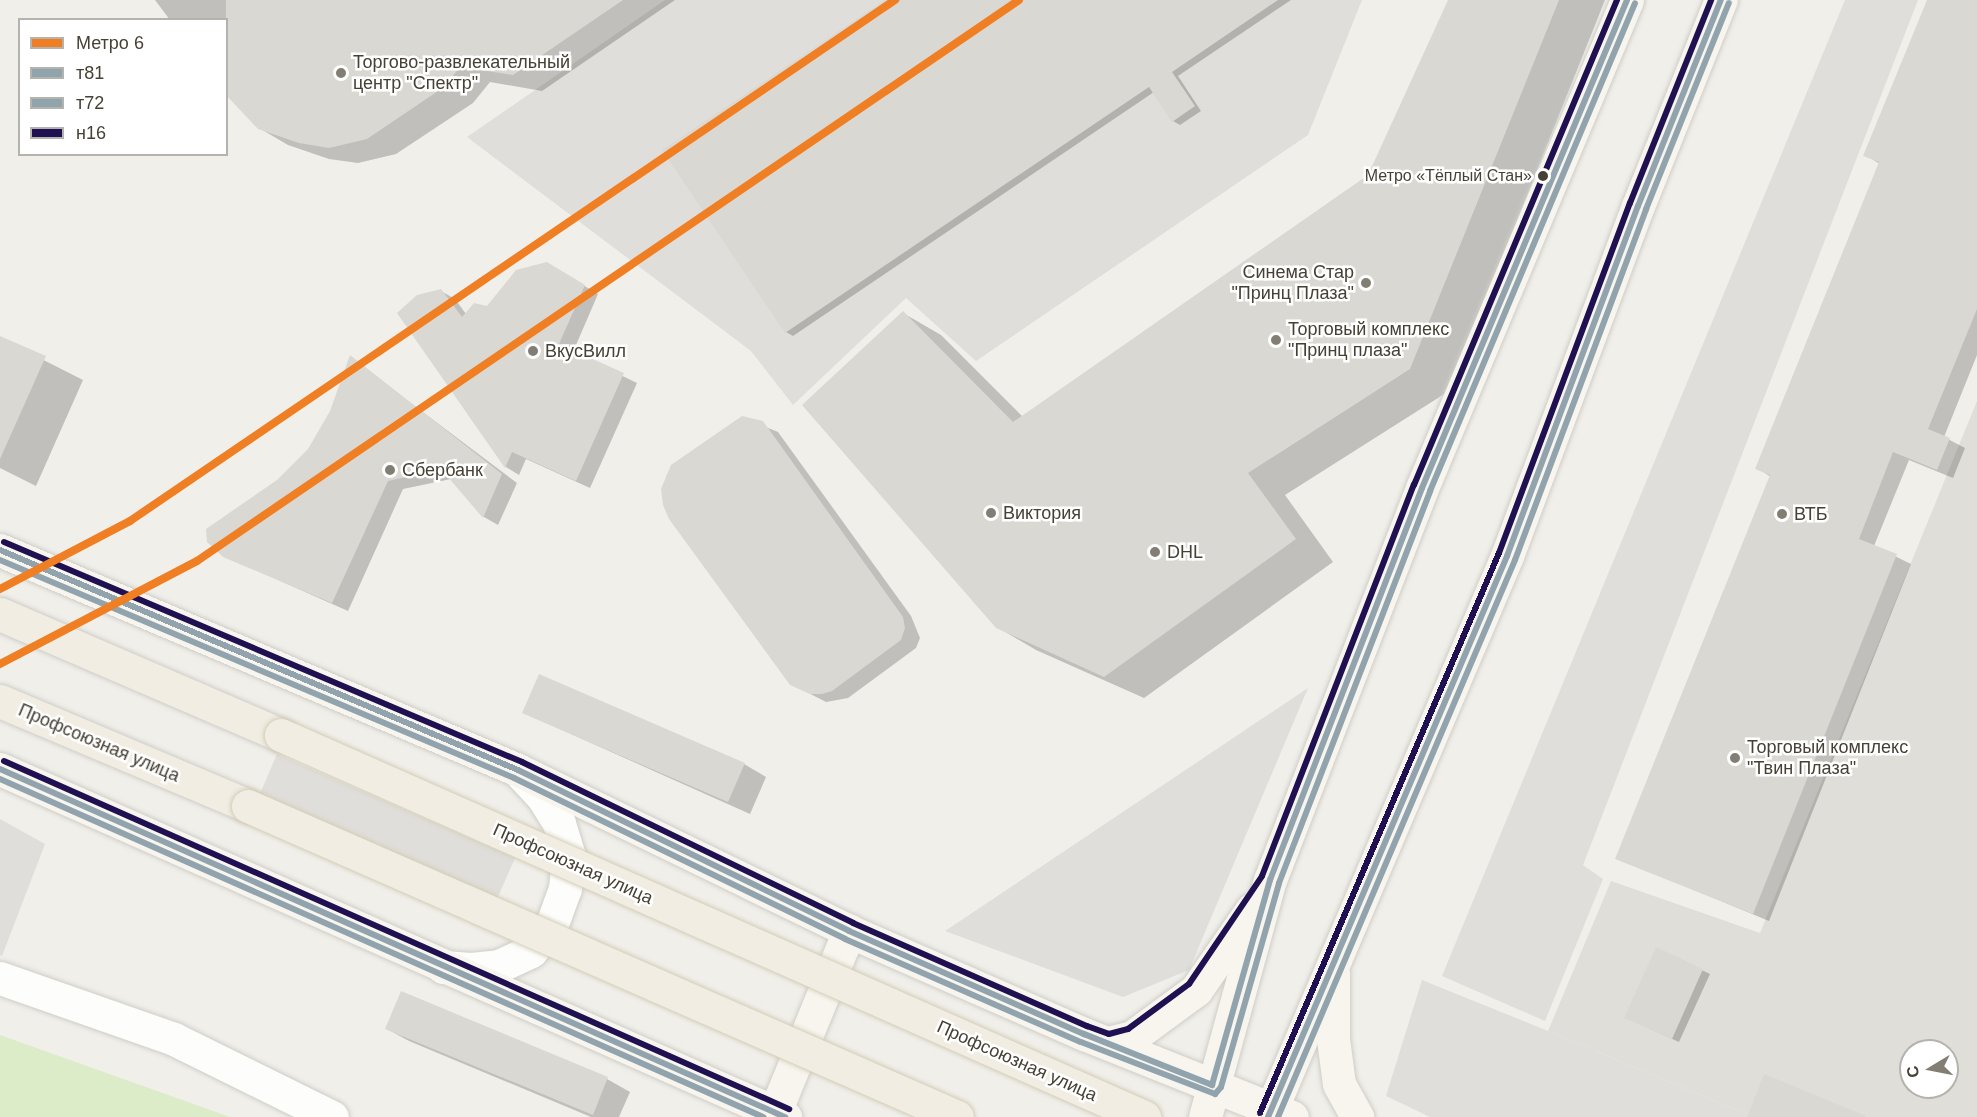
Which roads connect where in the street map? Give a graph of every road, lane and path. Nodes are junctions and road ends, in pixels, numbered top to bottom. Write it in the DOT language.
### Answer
graph roads {
  1 [pos="1627,0"];
  2 [pos="1721,0"];
  3 [pos="0,550"];
  4 [pos="0,614"];
  5 [pos="0,701"];
  6 [pos="0,769"];
  7 [pos="518,770"];
  8 [pos="1270,880"];
  9 [pos="849,931"];
  10 [pos="1332,960"];
  11 [pos="438,966"];
  12 [pos="0,978"];
  13 [pos="1108,1042"];
  14 [pos="1212,1085"];
  15 [pos="1277,1114"];
  16 [pos="778,1115"];
  17 [pos="332,1117"];
  18 [pos="957,1117"];
  19 [pos="1144,1117"];
  20 [pos="1205,1117"];
  21 [pos="1357,1117"];
  1 -- 8 [label="main road"];
  2 -- 10 [label="main road"];
  3 -- 7 [label="main road"];
  4 -- 19 [label="main road, Профсоюзная улица, bridge"];
  5 -- 18 [label="main road, Профсоюзная улица, bridge"];
  6 -- 11 [label="main road"];
  7 -- 9 [label="main road"];
  7 -- 11 [label="street"];
  8 -- 13 [label="main road"];
  8 -- 14 [label="main road"];
  9 -- 13 [label="main road"];
  9 -- 16 [label="main road"];
  10 -- 15 [label="main road"];
  10 -- 21 [label="main road"];
  11 -- 16 [label="main road"];
  12 -- 17 [label="street"];
  13 -- 14 [label="main road"];
  14 -- 15 [label="main road"];
  14 -- 20 [label="main road"];
}
